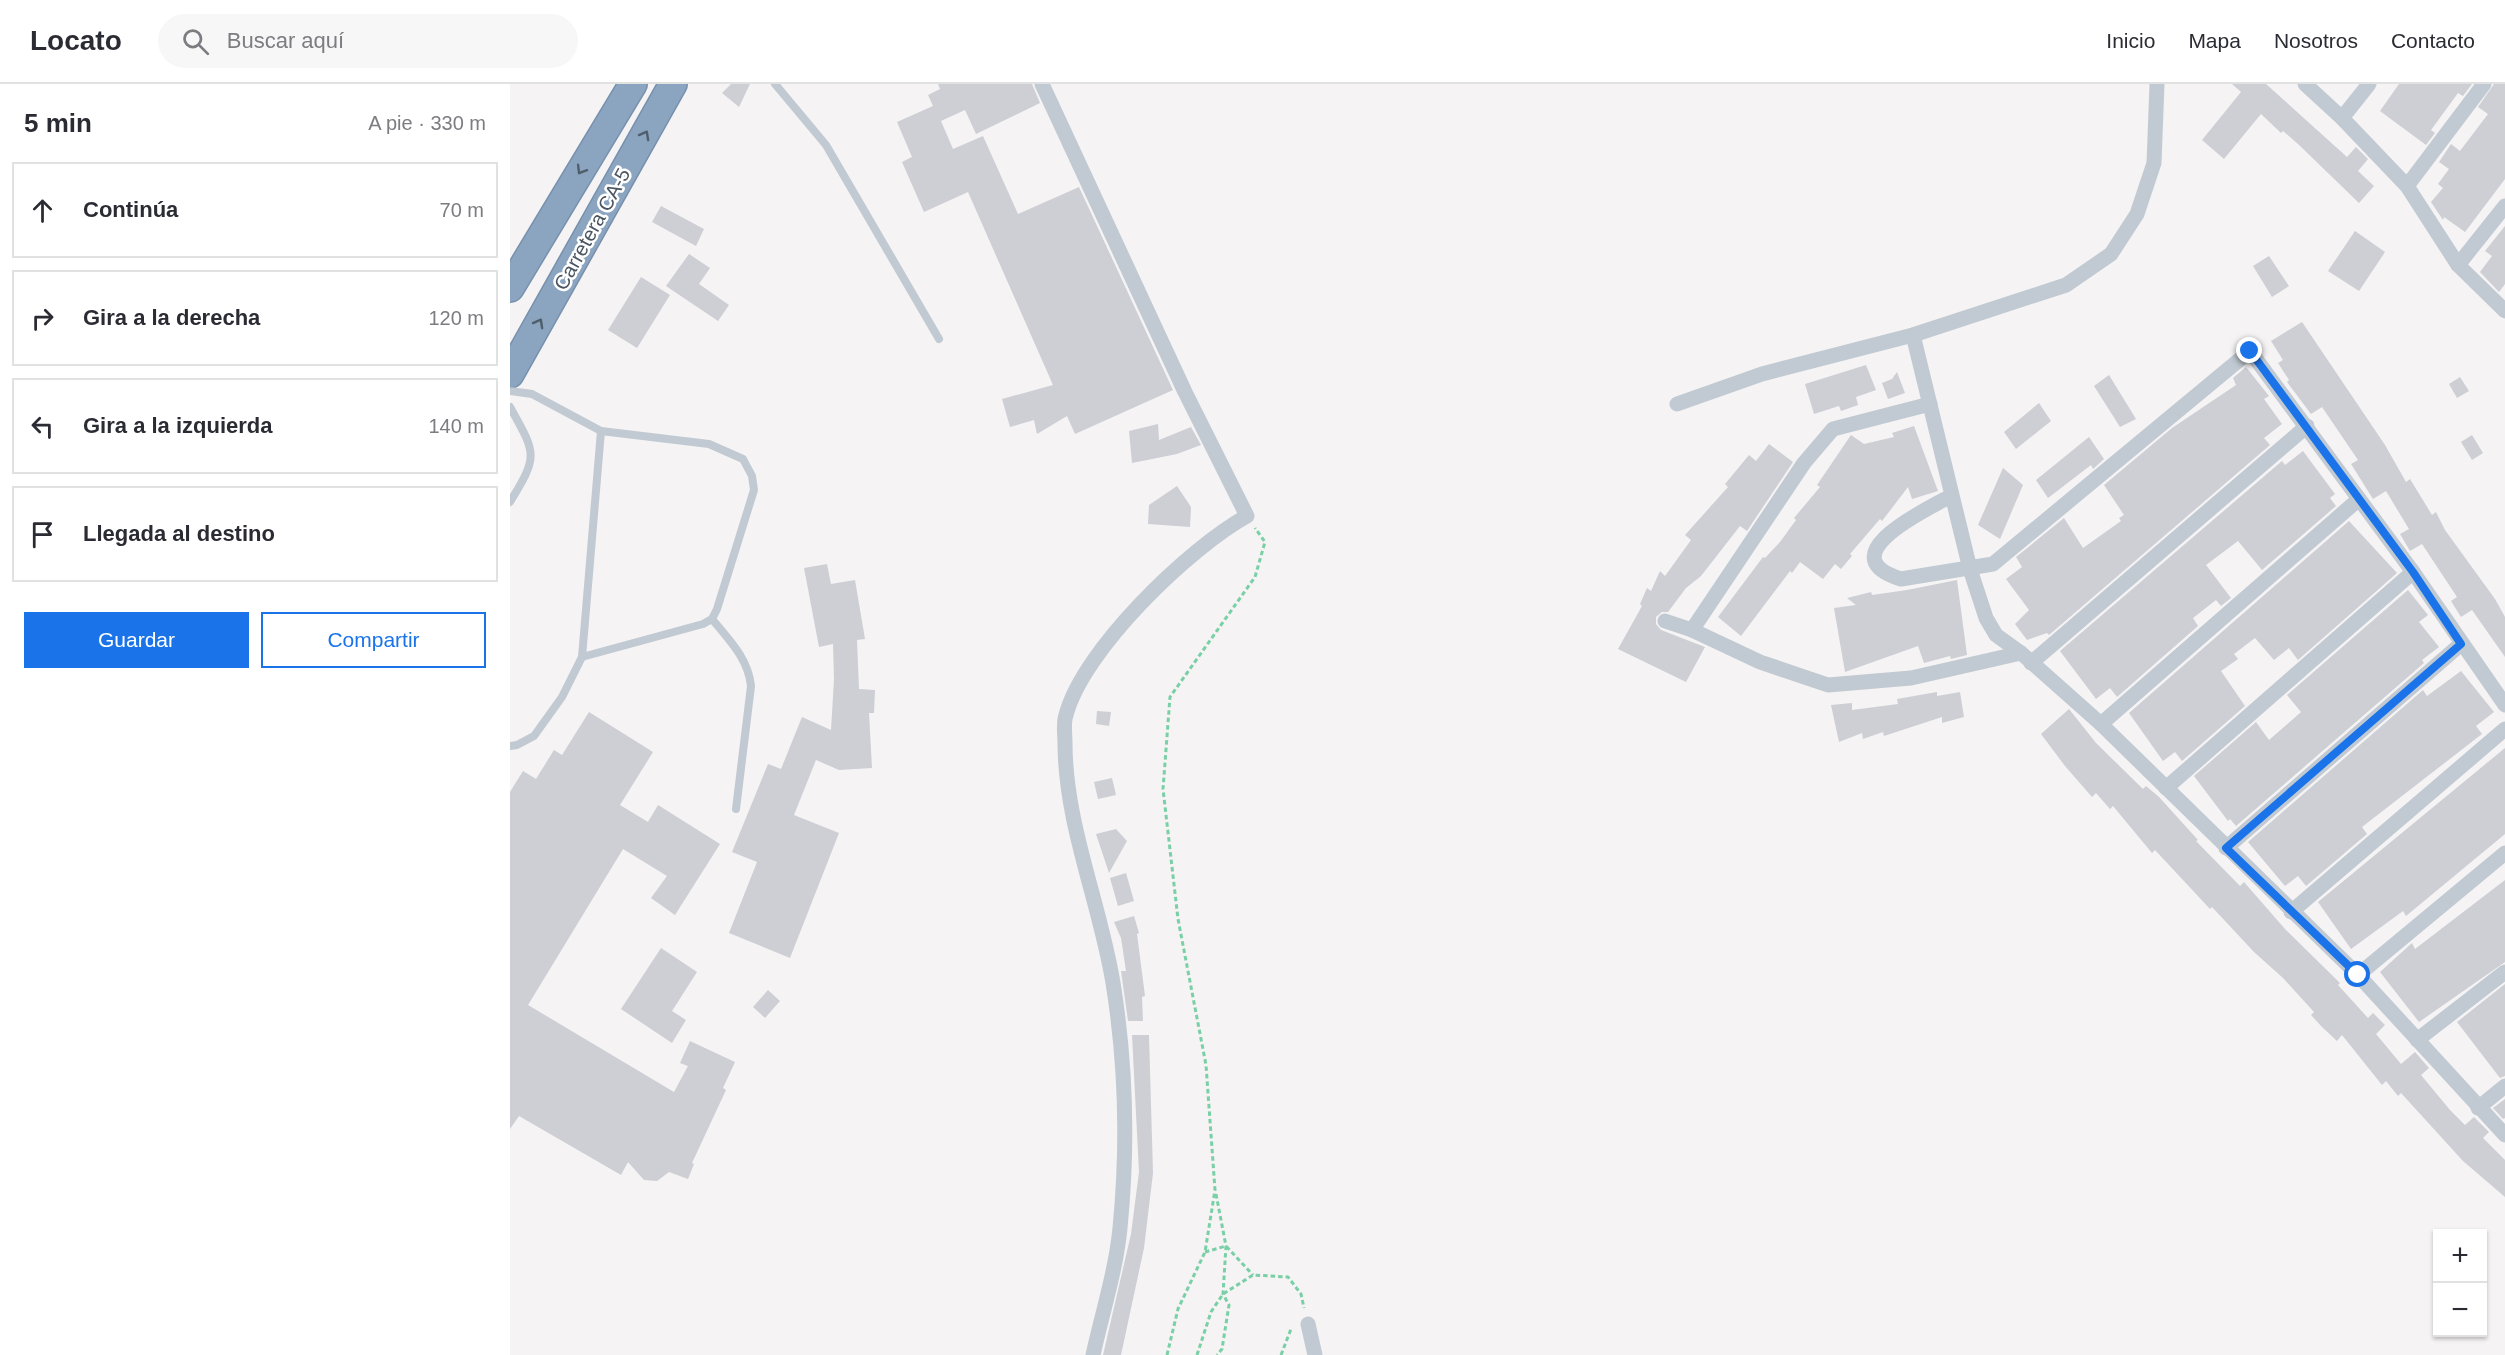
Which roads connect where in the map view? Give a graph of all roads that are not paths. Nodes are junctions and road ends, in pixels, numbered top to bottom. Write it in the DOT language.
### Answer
graph roads {
  1 [pos="633,84"];
  2 [pos="775,84"];
  3 [pos="1042,84"];
  4 [pos="2157,84"];
  5 [pos="2305,84"];
  6 [pos="2368,84"];
  7 [pos="2484,84"];
  8 [pos="668,93"];
  9 [pos="2342,118"];
  10 [pos="2407,186"];
  11 [pos="2505,206"];
  12 [pos="2458,265"];
  13 [pos="510,288"];
  14 [pos="2505,311"];
  15 [pos="1913,335"];
  16 [pos="939,339"];
  17 [pos="510,374"];
  18 [pos="510,391"];
  19 [pos="1677,404"];
  20 [pos="1930,404"];
  21 [pos="510,407"];
  22 [pos="2307,426"];
  23 [pos="601,431"];
  24 [pos="1951,496"];
  25 [pos="2359,499"];
  26 [pos="510,502"];
  27 [pos="1970,569"];
  28 [pos="2413,572"];
  29 [pos="712,619"];
  30 [pos="1665,621"];
  31 [pos="1692,630"];
  32 [pos="2461,644"];
  33 [pos="582,657"];
  34 [pos="2026,658"];
  35 [pos="2505,705"];
  36 [pos="2101,724"];
  37 [pos="2505,729"];
  38 [pos="510,746"];
  39 [pos="2166,788"];
  40 [pos="736,809"];
  41 [pos="2226,848"];
  42 [pos="2505,853"];
  43 [pos="2291,912"];
  44 [pos="2505,972"];
  45 [pos="2358,975"];
  46 [pos="2417,1040"];
  47 [pos="2505,1086"];
  48 [pos="2478,1108"];
  49 [pos="2505,1135"];
  50 [pos="1308,1324"];
  51 [pos="1093,1355"];
  52 [pos="1315,1355"];
  1 -- 13 [label="highway, Carretera CA-5, one-way"];
  2 -- 16 [label="lane"];
  3 -- 51 [label="street"];
  4 -- 15 [label="street"];
  5 -- 9 [label="street"];
  6 -- 9 [label="street"];
  7 -- 10 [label="street"];
  17 -- 8 [label="highway, Carretera CA-5, one-way"];
  9 -- 10 [label="street"];
  10 -- 12 [label="street"];
  11 -- 12 [label="street"];
  12 -- 14 [label="street"];
  15 -- 19 [label="street"];
  15 -- 20 [label="street"];
  18 -- 23 [label="lane"];
  20 -- 24 [label="street"];
  20 -- 31 [label="street"];
  21 -- 26 [label="lane"];
  22 -- 25 [label="street"];
  22 -- 27 [label="street"];
  22 -- 34 [label="street"];
  23 -- 29 [label="lane"];
  23 -- 33 [label="lane"];
  24 -- 27 [label="street"];
  24 -- 27 [label="street"];
  25 -- 28 [label="street"];
  25 -- 36 [label="street"];
  27 -- 34 [label="street"];
  28 -- 32 [label="street"];
  28 -- 39 [label="street"];
  29 -- 33 [label="lane"];
  29 -- 40 [label="lane"];
  30 -- 31 [label="street"];
  31 -- 34 [label="street"];
  32 -- 35 [label="street"];
  32 -- 41 [label="street"];
  33 -- 38 [label="lane"];
  34 -- 36 [label="street"];
  36 -- 39 [label="street"];
  37 -- 43 [label="street"];
  39 -- 41 [label="street"];
  41 -- 43 [label="street"];
  42 -- 45 [label="street"];
  43 -- 45 [label="street"];
  44 -- 46 [label="street"];
  45 -- 46 [label="street"];
  46 -- 48 [label="street"];
  47 -- 48 [label="street"];
  48 -- 49 [label="street"];
  50 -- 52 [label="street"];
}
